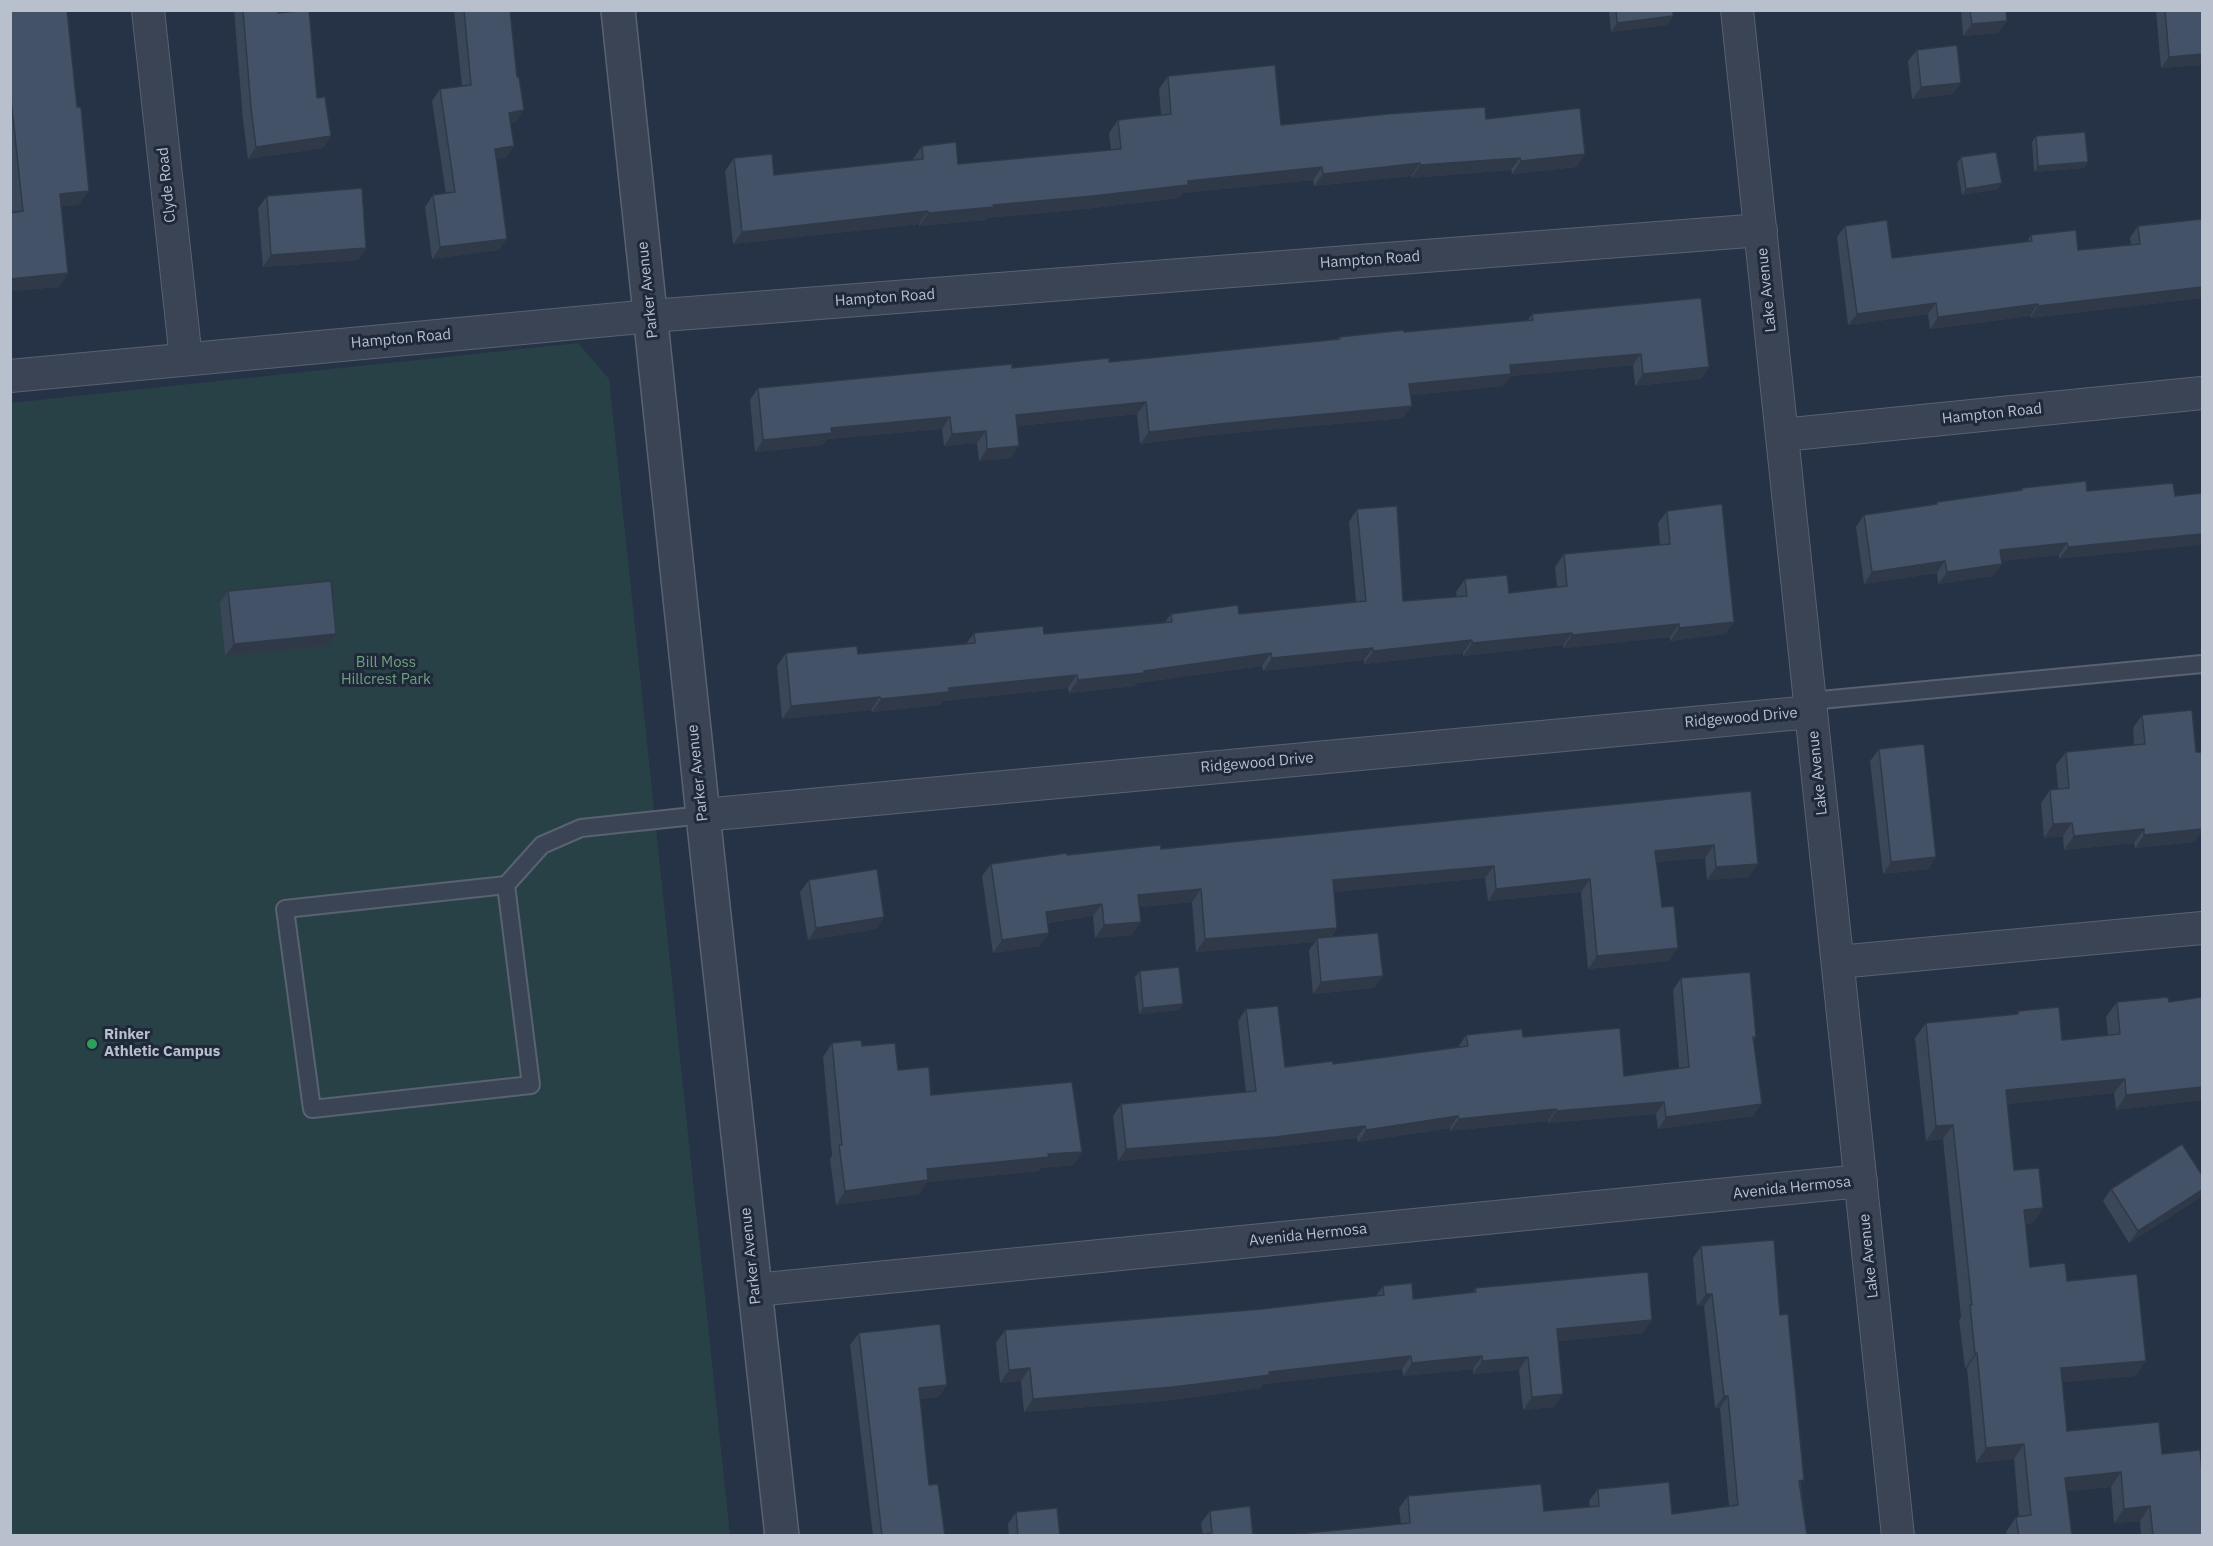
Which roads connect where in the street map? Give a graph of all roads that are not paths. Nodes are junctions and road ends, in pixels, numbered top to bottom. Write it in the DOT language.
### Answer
graph roads {
  1 [pos="148,10"];
  2 [pos="618,10"];
  3 [pos="1737,10"];
  4 [pos="1761,230"];
  5 [pos="651,316"];
  6 [pos="186,359"];
  7 [pos="10,376"];
  8 [pos="2202,393"];
  9 [pos="1782,435"];
  10 [pos="2202,664"];
  11 [pos="1811,706"];
  12 [pos="703,815"];
  13 [pos="506,885"];
  14 [pos="2202,928"];
  15 [pos="1838,963"];
  16 [pos="1861,1181"];
  17 [pos="755,1290"];
  18 [pos="782,1536"];
  19 [pos="1898,1536"];
  1 -- 6 [label="street, Clyde Road"];
  2 -- 5 [label="street, Parker Avenue"];
  3 -- 4 [label="street, Lake Avenue"];
  4 -- 5 [label="street, Hampton Road"];
  4 -- 9 [label="street, Lake Avenue"];
  5 -- 6 [label="street, Hampton Road"];
  5 -- 12 [label="street, Parker Avenue"];
  6 -- 7 [label="street, Hampton Road"];
  8 -- 9 [label="street, Hampton Road"];
  9 -- 11 [label="street, Lake Avenue"];
  10 -- 11 [label="lane"];
  11 -- 12 [label="street, Ridgewood Drive"];
  11 -- 15 [label="street, Lake Avenue"];
  12 -- 13 [label="lane"];
  12 -- 17 [label="street, Parker Avenue"];
  13 -- 13 [label="lane"];
  14 -- 15 [label="street"];
  15 -- 16 [label="street, Lake Avenue"];
  16 -- 17 [label="street, Avenida Hermosa"];
  16 -- 19 [label="street, Lake Avenue"];
  17 -- 18 [label="street, Parker Avenue"];
}
